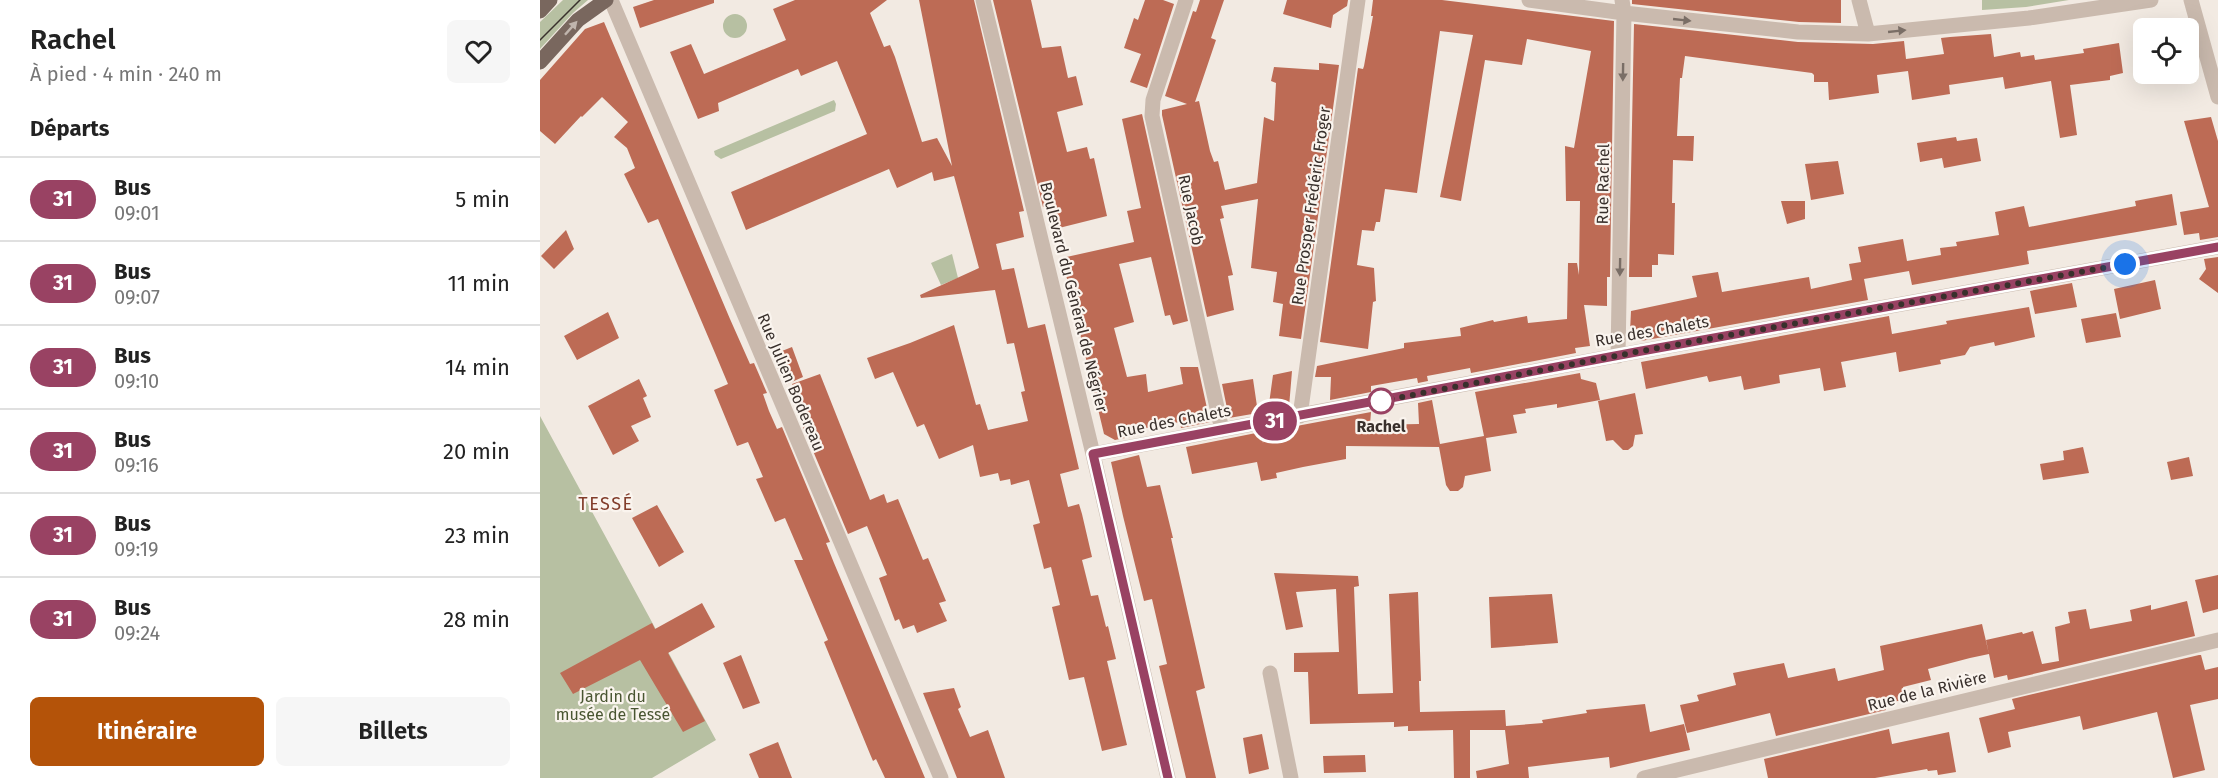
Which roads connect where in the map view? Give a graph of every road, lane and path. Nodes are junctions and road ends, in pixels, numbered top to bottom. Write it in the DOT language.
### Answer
graph roads {
  1 [pos="550,0"];
  2 [pos="606,0"];
  3 [pos="611,0"];
  4 [pos="983,0"];
  5 [pos="1186,0"];
  6 [pos="1358,0"];
  7 [pos="1529,0"];
  8 [pos="1859,0"];
  9 [pos="2151,0"];
  10 [pos="2191,0"];
  11 [pos="1623,7"];
  12 [pos="540,11"];
  13 [pos="1868,34"];
  14 [pos="540,62"];
  15 [pos="2218,97"];
  16 [pos="2218,247"];
  17 [pos="1618,356"];
  18 [pos="1300,416"];
  19 [pos="1222,430"];
  20 [pos="1093,454"];
  21 [pos="2218,640"];
  22 [pos="1270,673"];
  23 [pos="941,778"];
  24 [pos="1168,778"];
  25 [pos="1291,778"];
  26 [pos="1644,778"];
  1 -- 12 [label="main road"];
  14 -- 2 [label="main road, one-way"];
  3 -- 23 [label="street, Rue Julien Bodereau"];
  4 -- 20 [label="street, Boulevard du Général de Négrier"];
  5 -- 19 [label="street, Rue Jacob"];
  6 -- 18 [label="street, Rue Prosper Frédéric Froger"];
  7 -- 11 [label="street"];
  8 -- 13 [label="street"];
  13 -- 9 [label="street, one-way"];
  10 -- 15 [label="street"];
  11 -- 13 [label="street, one-way"];
  11 -- 17 [label="street, Rue Rachel, one-way"];
  16 -- 17 [label="street, Rue des Chalets"];
  17 -- 18 [label="street, Rue des Chalets"];
  18 -- 19 [label="street, Rue des Chalets"];
  19 -- 20 [label="street, Rue des Chalets"];
  20 -- 24 [label="street, Boulevard du Général de Négrier"];
  21 -- 26 [label="street, Rue de la Rivière"];
  22 -- 25 [label="street"];
}
